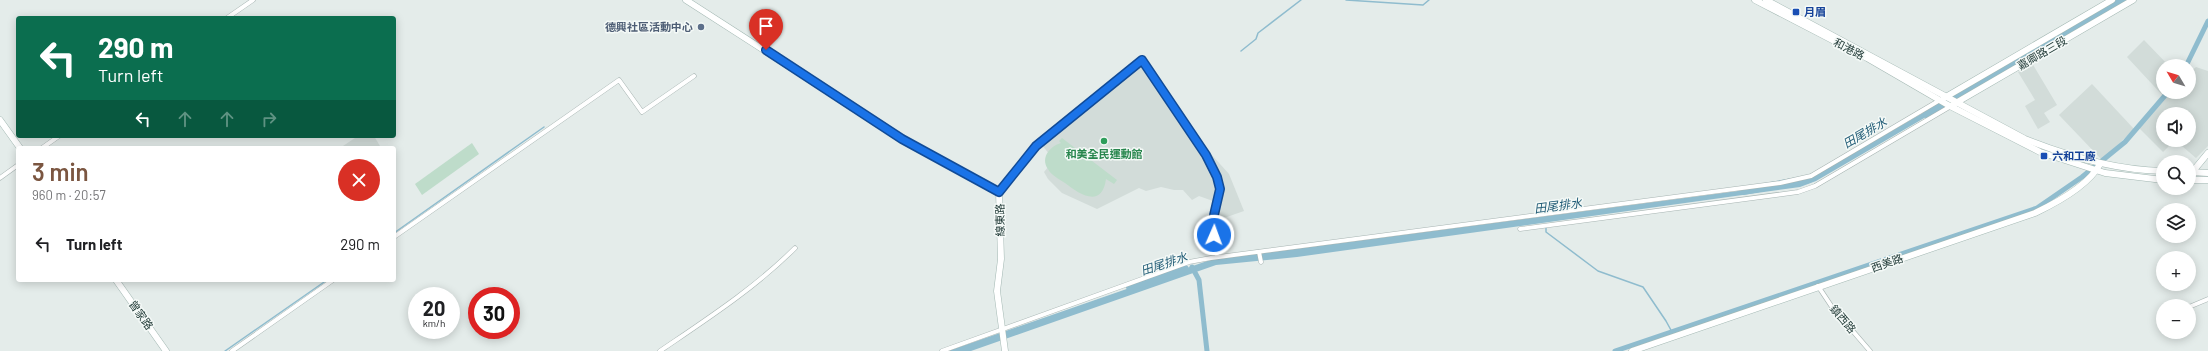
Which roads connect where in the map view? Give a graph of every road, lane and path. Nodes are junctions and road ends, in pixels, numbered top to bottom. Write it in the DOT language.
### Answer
graph roads {
  1 [pos="253,0"];
  2 [pos="686,0"];
  3 [pos="1755,0"];
  4 [pos="1766,0"];
  5 [pos="2112,0"];
  6 [pos="2133,0"];
  7 [pos="230,16"];
  8 [pos="694,76"];
  9 [pos="1948,101"];
  10 [pos="0,120"];
  11 [pos="56,138"];
  12 [pos="19,146"];
  13 [pos="45,146"];
  14 [pos="2208,153"];
  15 [pos="2100,164"];
  16 [pos="16,166"];
  17 [pos="2091,166"];
  18 [pos="2196,167"];
  19 [pos="2146,170"];
  20 [pos="2097,171"];
  21 [pos="2156,171"];
  22 [pos="2208,173"];
  23 [pos="2196,174"];
  24 [pos="1811,176"];
  25 [pos="0,178"];
  26 [pos="2145,178"];
  27 [pos="2156,179"];
  28 [pos="2196,180"];
  29 [pos="2208,180"];
  30 [pos="1815,186"];
  31 [pos="999,192"];
  32 [pos="1520,229"];
  33 [pos="396,236"];
  34 [pos="795,248"];
  35 [pos="1259,252"];
  36 [pos="1217,257"];
  37 [pos="1261,262"];
  38 [pos="117,282"];
  39 [pos="330,282"];
  40 [pos="1818,286"];
  41 [pos="2208,299"];
  42 [pos="2196,304"];
  43 [pos="1002,329"];
  44 [pos="166,351"];
  45 [pos="232,351"];
  46 [pos="660,351"];
  47 [pos="942,351"];
  48 [pos="1004,351"];
  49 [pos="1632,351"];
  50 [pos="1870,351"];
  1 -- 7 [label="street"];
  2 -- 31 [label="street, 線東路"];
  3 -- 9 [label="street, 和港路"];
  4 -- 9 [label="street, 和港路"];
  5 -- 9 [label="street, 嘉卿路三段"];
  6 -- 9 [label="street, 嘉卿路三段"];
  8 -- 33 [label="street"];
  9 -- 17 [label="street, 和港路"];
  9 -- 24 [label="street"];
  9 -- 30 [label="street"];
  10 -- 12 [label="street"];
  11 -- 13 [label="street"];
  14 -- 18 [label="street"];
  15 -- 17 [label="street, 和港路"];
  15 -- 19 [label="street, 和港路"];
  15 -- 20 [label="street, 西美路"];
  16 -- 25 [label="street"];
  17 -- 20 [label="street, 和港路"];
  19 -- 21 [label="street, 和港路"];
  19 -- 26 [label="street"];
  20 -- 26 [label="street, 和港路"];
  20 -- 40 [label="street, 西美路"];
  22 -- 23 [label="street"];
  24 -- 30 [label="street"];
  24 -- 35 [label="street"];
  26 -- 27 [label="street, 和港路"];
  28 -- 29 [label="street"];
  30 -- 32 [label="street"];
  31 -- 36 [label="street"];
  31 -- 43 [label="street, 線東路"];
  34 -- 46 [label="street"];
  35 -- 36 [label="street"];
  35 -- 37 [label="street"];
  36 -- 43 [label="street"];
  38 -- 44 [label="street, 曾家路"];
  39 -- 45 [label="street"];
  40 -- 49 [label="street, 西美路"];
  40 -- 50 [label="street, 鎮西路"];
  41 -- 42 [label="street"];
  43 -- 47 [label="street"];
  43 -- 48 [label="street, 線東路"];
}
